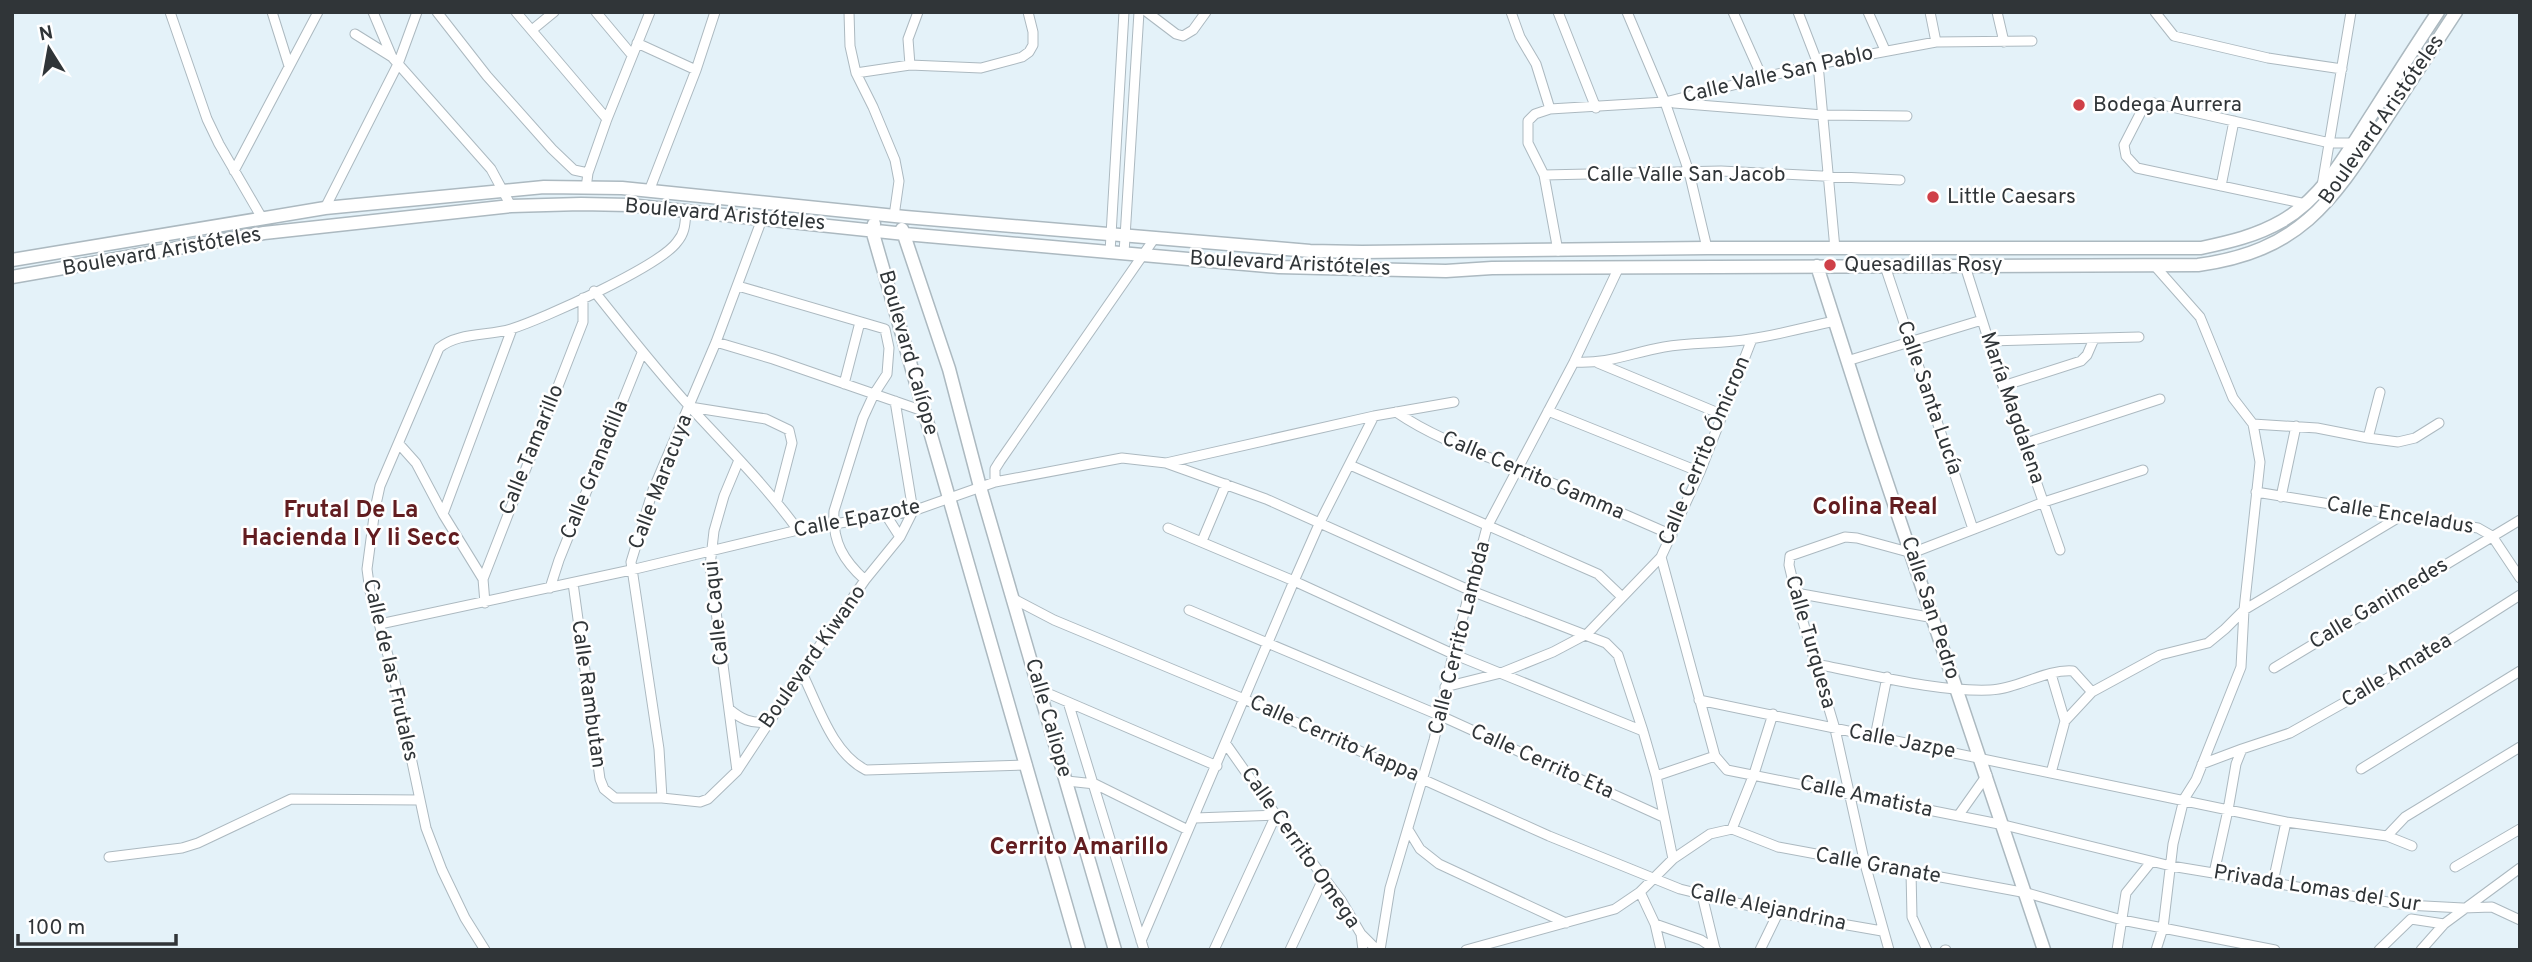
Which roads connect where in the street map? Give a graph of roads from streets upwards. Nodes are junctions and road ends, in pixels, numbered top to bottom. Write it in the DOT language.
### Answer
graph roads {
  1 [pos="170,12"];
  2 [pos="272,12"];
  3 [pos="318,12"];
  4 [pos="373,12"];
  5 [pos="416,12"];
  6 [pos="437,12"];
  7 [pos="516,12"];
  8 [pos="554,12"];
  9 [pos="596,12"];
  10 [pos="650,12"];
  11 [pos="715,12"];
  12 [pos="918,12"];
  13 [pos="1028,12"];
  14 [pos="1124,12"];
  15 [pos="1139,12"];
  16 [pos="1147,12"];
  17 [pos="1206,12"];
  18 [pos="1511,12"];
  19 [pos="1558,12"];
  20 [pos="1627,12"];
  21 [pos="1732,12"];
  22 [pos="1798,12"];
  23 [pos="1868,12"];
  24 [pos="1930,12"];
  25 [pos="1997,12"];
  26 [pos="2155,12"];
  27 [pos="2351,12"];
  28 [pos="2438,12"];
  29 [pos="2456,12"];
  30 [pos="851,13"];
  31 [pos="532,30"];
  32 [pos="355,34"];
  33 [pos="2032,41"];
  34 [pos="1936,42"];
  35 [pos="2004,42"];
  36 [pos="637,43"];
  37 [pos="1885,50"];
  38 [pos="632,55"];
  39 [pos="395,60"];
  40 [pos="1818,64"];
  41 [pos="910,65"];
  42 [pos="289,66"];
  43 [pos="2342,68"];
  44 [pos="696,69"];
  45 [pos="856,73"];
  46 [pos="1762,77"];
  47 [pos="1665,102"];
  48 [pos="1596,108"];
  49 [pos="1549,109"];
  50 [pos="1823,115"];
  51 [pos="1907,116"];
  52 [pos="607,119"];
  53 [pos="2234,121"];
  54 [pos="2330,143"];
  55 [pos="2353,143"];
  56 [pos="234,171"];
  57 [pos="1689,172"];
  58 [pos="588,173"];
  59 [pos="1544,175"];
  60 [pos="1829,176"];
  61 [pos="1900,180"];
  62 [pos="2221,186"];
  63 [pos="586,188"];
  64 [pos="2322,188"];
  65 [pos="503,190"];
  66 [pos="649,191"];
  67 [pos="2306,204"];
  68 [pos="511,206"];
  69 [pos="325,208"];
  70 [pos="686,212"];
  71 [pos="896,217"];
  72 [pos="262,218"];
  73 [pos="762,219"];
  74 [pos="814,223"];
  75 [pos="872,230"];
  76 [pos="905,234"];
  77 [pos="1111,234"];
  78 [pos="1125,236"];
  79 [pos="1154,239"];
  80 [pos="1707,248"];
  81 [pos="877,249"];
  82 [pos="1835,249"];
  83 [pos="2050,249"];
  84 [pos="1558,251"];
  85 [pos="1110,252"];
  86 [pos="1124,253"];
  87 [pos="1144,255"];
  88 [pos="12,260"];
  89 [pos="2154,265"];
  90 [pos="1707,266"];
  91 [pos="1817,266"];
  92 [pos="1885,266"];
  93 [pos="1971,266"];
  94 [pos="1619,267"];
  95 [pos="2044,267"];
  96 [pos="12,277"];
  97 [pos="738,286"];
  98 [pos="594,291"];
  99 [pos="583,298"];
  100 [pos="1982,320"];
  101 [pos="860,321"];
  102 [pos="1835,321"];
  103 [pos="881,328"];
  104 [pos="512,329"];
  105 [pos="901,331"];
  106 [pos="2139,337"];
  107 [pos="1752,339"];
  108 [pos="2094,339"];
  109 [pos="1989,341"];
  110 [pos="716,342"];
  111 [pos="1910,342"];
  112 [pos="642,353"];
  113 [pos="1847,361"];
  114 [pos="1574,362"];
  115 [pos="1598,363"];
  116 [pos="845,384"];
  117 [pos="2003,386"];
  118 [pos="2380,392"];
  119 [pos="874,394"];
  120 [pos="2160,399"];
  121 [pos="895,401"];
  122 [pos="1454,402"];
  123 [pos="689,407"];
  124 [pos="1548,411"];
  125 [pos="926,412"];
  126 [pos="1396,412"];
  127 [pos="1723,415"];
  128 [pos="1374,416"];
  129 [pos="2439,422"];
  130 [pos="2253,424"];
  131 [pos="2296,426"];
  132 [pos="2368,438"];
  133 [pos="399,444"];
  134 [pos="2023,444"];
  135 [pos="739,460"];
  136 [pos="1166,463"];
  137 [pos="1349,465"];
  138 [pos="1517,468"];
  139 [pos="2143,470"];
  140 [pos="1700,472"];
  141 [pos="995,482"];
  142 [pos="1226,484"];
  143 [pos="980,487"];
  144 [pos="2256,492"];
  145 [pos="949,496"];
  146 [pos="2281,496"];
  147 [pos="777,501"];
  148 [pos="2044,502"];
  149 [pos="913,511"];
  150 [pos="443,514"];
  151 [pos="886,515"];
  152 [pos="2401,516"];
  153 [pos="2520,520"];
  154 [pos="1320,522"];
  155 [pos="833,523"];
  156 [pos="1488,527"];
  157 [pos="1168,528"];
  158 [pos="798,530"];
  159 [pos="1973,530"];
  160 [pos="1672,535"];
  161 [pos="2492,536"];
  162 [pos="901,537"];
  163 [pos="1202,541"];
  164 [pos="2060,550"];
  165 [pos="710,552"];
  166 [pos="1912,553"];
  167 [pos="1661,557"];
  168 [pos="631,570"];
  169 [pos="2520,578"];
  170 [pos="483,579"];
  171 [pos="866,580"];
  172 [pos="1294,581"];
  173 [pos="573,583"];
  174 [pos="550,588"];
  175 [pos="1469,590"];
  176 [pos="1796,593"];
  177 [pos="2520,595"];
  178 [pos="1621,596"];
  179 [pos="1014,599"];
  180 [pos="485,603"];
  181 [pos="1189,610"];
  182 [pos="2244,610"];
  183 [pos="1934,618"];
  184 [pos="380,624"];
  185 [pos="1587,634"];
  186 [pos="1267,642"];
  187 [pos="1453,654"];
  188 [pos="1815,664"];
  189 [pos="2274,668"];
  190 [pos="2520,671"];
  191 [pos="802,673"];
  192 [pos="1500,673"];
  193 [pos="2051,674"];
  194 [pos="1887,677"];
  195 [pos="1445,687"];
  196 [pos="1040,690"];
  197 [pos="1957,690"];
  198 [pos="2092,692"];
  199 [pos="1244,699"];
  200 [pos="1699,700"];
  201 [pos="1068,702"];
  202 [pos="729,709"];
  203 [pos="1773,715"];
  204 [pos="1441,716"];
  205 [pos="2065,721"];
  206 [pos="767,722"];
  207 [pos="1835,729"];
  208 [pos="1643,730"];
  209 [pos="1875,737"];
  210 [pos="1226,744"];
  211 [pos="2520,747"];
  212 [pos="2242,749"];
  213 [pos="1715,757"];
  214 [pos="1981,758"];
  215 [pos="2202,764"];
  216 [pos="1027,765"];
  217 [pos="1217,766"];
  218 [pos="2361,769"];
  219 [pos="737,771"];
  220 [pos="2051,773"];
  221 [pos="1754,774"];
  222 [pos="1987,775"];
  223 [pos="1656,776"];
  224 [pos="1423,779"];
  225 [pos="1067,781"];
  226 [pos="1095,784"];
  227 [pos="1851,794"];
  228 [pos="662,798"];
  229 [pos="2184,799"];
  230 [pos="419,800"];
  231 [pos="2228,810"];
  232 [pos="1276,815"];
  233 [pos="1958,816"];
  234 [pos="1663,817"];
  235 [pos="1195,818"];
  236 [pos="2286,822"];
  237 [pos="2004,825"];
  238 [pos="1732,829"];
  239 [pos="2520,829"];
  240 [pos="1188,831"];
  241 [pos="1409,831"];
  242 [pos="2387,836"];
  243 [pos="2412,846"];
  244 [pos="109,857"];
  245 [pos="1673,859"];
  246 [pos="2151,862"];
  247 [pos="1865,864"];
  248 [pos="2171,866"];
  249 [pos="2455,867"];
  250 [pos="2520,868"];
  251 [pos="1911,872"];
  252 [pos="2214,873"];
  253 [pos="1324,877"];
  254 [pos="1654,879"];
  255 [pos="2273,882"];
  256 [pos="1640,892"];
  257 [pos="2027,893"];
  258 [pos="1702,895"];
  259 [pos="2422,905"];
  260 [pos="2463,908"];
  261 [pos="1778,913"];
  262 [pos="2411,919"];
  263 [pos="2122,920"];
  264 [pos="2520,920"];
  265 [pos="1566,922"];
  266 [pos="1655,924"];
  267 [pos="2444,924"];
  268 [pos="2163,928"];
  269 [pos="1882,931"];
  270 [pos="1361,934"];
  271 [pos="1692,936"];
  272 [pos="1143,946"];
  273 [pos="1716,949"];
  274 [pos="2274,949"];
  275 [pos="485,950"];
  276 [pos="1079,950"];
  277 [pos="1115,950"];
  278 [pos="1214,950"];
  279 [pos="1290,950"];
  280 [pos="1363,950"];
  281 [pos="1378,950"];
  282 [pos="1466,950"];
  283 [pos="1661,950"];
  284 [pos="1694,950"];
  285 [pos="1760,950"];
  286 [pos="1889,950"];
  287 [pos="1927,950"];
  288 [pos="2044,950"];
  289 [pos="2117,950"];
  290 [pos="2156,950"];
  291 [pos="2379,950"];
  292 [pos="2421,950"];
  1 -- 56 [label="street"];
  2 -- 42 [label="street"];
  3 -- 42 [label="street"];
  4 -- 39 [label="street"];
  5 -- 39 [label="street"];
  6 -- 58 [label="street"];
  7 -- 31 [label="street"];
  8 -- 31 [label="street"];
  9 -- 38 [label="street"];
  10 -- 36 [label="street"];
  11 -- 44 [label="street"];
  12 -- 41 [label="street"];
  13 -- 41 [label="street"];
  14 -- 77 [label="street"];
  15 -- 78 [label="street"];
  16 -- 17 [label="street"];
  18 -- 49 [label="street"];
  19 -- 48 [label="street"];
  20 -- 47 [label="street"];
  21 -- 46 [label="street"];
  22 -- 40 [label="street"];
  23 -- 37 [label="street"];
  24 -- 34 [label="street"];
  25 -- 35 [label="street"];
  26 -- 43 [label="street"];
  27 -- 43 [label="street"];
  28 -- 55 [label="street, Boulevard Aristóteles"];
  29 -- 89 [label="street, Boulevard Aristóteles"];
  30 -- 45 [label="street"];
  31 -- 52 [label="street"];
  32 -- 39 [label="street"];
  33 -- 35 [label="street, Calle Valle San Pablo"];
  34 -- 35 [label="street, Calle Valle San Pablo"];
  34 -- 37 [label="street, Calle Valle San Pablo"];
  36 -- 38 [label="street"];
  36 -- 44 [label="street"];
  37 -- 40 [label="street, Calle Valle San Pablo"];
  38 -- 52 [label="street"];
  39 -- 65 [label="street"];
  39 -- 69 [label="street"];
  40 -- 46 [label="street, Calle Valle San Pablo"];
  40 -- 50 [label="street"];
  41 -- 45 [label="street"];
  42 -- 56 [label="street"];
  43 -- 54 [label="street"];
  44 -- 66 [label="street"];
  45 -- 71 [label="street"];
  46 -- 47 [label="street, Calle Valle San Pablo"];
  47 -- 48 [label="street, Calle Valle San Pablo"];
  47 -- 50 [label="street"];
  47 -- 57 [label="street"];
  48 -- 49 [label="street, Calle Valle San Pablo"];
  49 -- 59 [label="street, Calle Valle San Pablo"];
  50 -- 51 [label="street"];
  50 -- 60 [label="street"];
  52 -- 58 [label="street"];
  53 -- 54 [label="street"];
  53 -- 62 [label="street"];
  53 -- 62 [label="street"];
  54 -- 55 [label="street"];
  54 -- 64 [label="street"];
  55 -- 64 [label="street, Boulevard Aristóteles"];
  56 -- 72 [label="street"];
  57 -- 59 [label="street, Calle Valle San Jacob"];
  57 -- 60 [label="street, Calle Valle San Jacob"];
  57 -- 80 [label="street"];
  58 -- 63 [label="street"];
  59 -- 84 [label="street"];
  60 -- 61 [label="street, Calle Valle San Jacob"];
  60 -- 82 [label="street"];
  62 -- 67 [label="street"];
  63 -- 65 [label="street, Boulevard Aristóteles"];
  63 -- 66 [label="street, Boulevard Aristóteles"];
  64 -- 67 [label="street, Boulevard Aristóteles"];
  65 -- 68 [label="street"];
  65 -- 69 [label="street, Boulevard Aristóteles"];
  66 -- 71 [label="street, Boulevard Aristóteles"];
  67 -- 83 [label="street, Boulevard Aristóteles"];
  68 -- 70 [label="street, Boulevard Aristóteles"];
  68 -- 96 [label="street, Boulevard Aristóteles"];
  69 -- 72 [label="street, Boulevard Aristóteles"];
  70 -- 73 [label="street, Boulevard Aristóteles"];
  70 -- 98 [label="street, Calle de las Frutales"];
  71 -- 75 [label="street"];
  71 -- 76 [label="street"];
  71 -- 77 [label="street, Boulevard Aristóteles"];
  72 -- 88 [label="street, Boulevard Aristóteles"];
  73 -- 74 [label="street, Boulevard Aristóteles"];
  73 -- 97 [label="street, Calle Maracuya"];
  74 -- 75 [label="street, Boulevard Aristóteles"];
  74 -- 81 [label="street"];
  75 -- 76 [label="street, Boulevard Aristóteles"];
  75 -- 81 [label="street, Boulevard Calíope"];
  76 -- 85 [label="street, Boulevard Aristóteles"];
  76 -- 143 [label="street, Boulevard Calíope"];
  77 -- 78 [label="street, Boulevard Aristóteles"];
  77 -- 85 [label="street"];
  78 -- 79 [label="street, Boulevard Aristóteles"];
  78 -- 86 [label="street"];
  79 -- 84 [label="street, Boulevard Aristóteles"];
  79 -- 87 [label="street"];
  80 -- 82 [label="street, Boulevard Aristóteles"];
  80 -- 84 [label="street, Boulevard Aristóteles"];
  80 -- 90 [label="street"];
  81 -- 105 [label="street, Boulevard Calíope"];
  82 -- 83 [label="street, Boulevard Aristóteles"];
  83 -- 95 [label="street"];
  85 -- 86 [label="street, Boulevard Aristóteles"];
  86 -- 87 [label="street, Boulevard Aristóteles"];
  87 -- 94 [label="street, Boulevard Aristóteles"];
  87 -- 141 [label="street"];
  89 -- 95 [label="street, Boulevard Aristóteles"];
  89 -- 130 [label="street"];
  90 -- 91 [label="street, Boulevard Aristóteles"];
  90 -- 94 [label="street, Boulevard Aristóteles"];
  91 -- 92 [label="street, Boulevard Aristóteles"];
  91 -- 102 [label="street, Calle San Pedro"];
  92 -- 93 [label="street, Boulevard Aristóteles"];
  92 -- 111 [label="street, Calle Santa Lucía"];
  93 -- 95 [label="street, Boulevard Aristóteles"];
  93 -- 100 [label="street, María Magdalena"];
  94 -- 114 [label="street, Calle Cerrito Lambda"];
  97 -- 101 [label="street"];
  97 -- 110 [label="street, Calle Maracuya"];
  98 -- 99 [label="street, Calle de las Frutales"];
  98 -- 112 [label="street"];
  99 -- 104 [label="street, Calle de las Frutales"];
  99 -- 170 [label="street, Calle Tamarillo"];
  100 -- 109 [label="street, María Magdalena"];
  100 -- 111 [label="street"];
  101 -- 103 [label="street"];
  101 -- 116 [label="street"];
  102 -- 107 [label="street"];
  102 -- 113 [label="street, Calle San Pedro"];
  103 -- 105 [label="street"];
  103 -- 119 [label="street"];
  104 -- 133 [label="street, Calle de las Frutales"];
  104 -- 150 [label="street"];
  105 -- 125 [label="street, Boulevard Calíope"];
  106 -- 108 [label="street"];
  107 -- 115 [label="street"];
  107 -- 127 [label="street, Calle Cerrito Ómicron"];
  108 -- 109 [label="street"];
  108 -- 117 [label="street"];
  109 -- 117 [label="street, María Magdalena"];
  110 -- 116 [label="street"];
  110 -- 123 [label="street, Calle Maracuya"];
  111 -- 113 [label="street"];
  111 -- 159 [label="street, Calle Santa Lucía"];
  112 -- 123 [label="street"];
  112 -- 174 [label="street, Calle Granadilla"];
  113 -- 166 [label="street, Calle San Pedro"];
  114 -- 115 [label="street"];
  114 -- 124 [label="street, Calle Cerrito Lambda"];
  115 -- 127 [label="street"];
  116 -- 119 [label="street"];
  117 -- 134 [label="street, María Magdalena"];
  118 -- 132 [label="street"];
  119 -- 121 [label="street"];
  119 -- 155 [label="street"];
  120 -- 134 [label="street"];
  121 -- 125 [label="street"];
  121 -- 149 [label="street"];
  122 -- 126 [label="street, Calle Epazote"];
  123 -- 135 [label="street"];
  123 -- 147 [label="street"];
  123 -- 168 [label="street, Calle Maracuya"];
  124 -- 138 [label="street, Calle Cerrito Lambda"];
  124 -- 140 [label="street"];
  125 -- 145 [label="street, Boulevard Calíope"];
  126 -- 128 [label="street, Calle Epazote"];
  126 -- 138 [label="street, Calle Cerrito Gamma"];
  127 -- 140 [label="street, Calle Cerrito Ómicron"];
  128 -- 136 [label="street, Calle Epazote"];
  128 -- 137 [label="street"];
  129 -- 132 [label="street"];
  130 -- 131 [label="street"];
  130 -- 144 [label="street"];
  131 -- 132 [label="street"];
  131 -- 146 [label="street"];
  133 -- 150 [label="street"];
  133 -- 184 [label="street, Calle de las Frutales"];
  134 -- 148 [label="street, María Magdalena"];
  135 -- 147 [label="street"];
  135 -- 165 [label="street, Calle Caqui"];
  136 -- 141 [label="street, Calle Epazote"];
  136 -- 142 [label="street"];
  137 -- 154 [label="street"];
  137 -- 156 [label="street"];
  138 -- 156 [label="street, Calle Cerrito Lambda"];
  138 -- 160 [label="street, Calle Cerrito Gamma"];
  139 -- 148 [label="street"];
  140 -- 160 [label="street, Calle Cerrito Ómicron"];
  141 -- 143 [label="street, Calle Epazote"];
  142 -- 154 [label="street"];
  142 -- 163 [label="street"];
  143 -- 145 [label="street, Calle Epazote"];
  143 -- 179 [label="street, Calle Caliope"];
  144 -- 146 [label="street, Calle Enceladus"];
  144 -- 182 [label="street"];
  145 -- 149 [label="street, Calle Epazote"];
  145 -- 216 [label="street, Calle Caliope"];
  146 -- 152 [label="street, Calle Enceladus"];
  147 -- 158 [label="street"];
  148 -- 159 [label="street"];
  148 -- 164 [label="street, María Magdalena"];
  149 -- 151 [label="street, Calle Epazote"];
  149 -- 162 [label="street, Boulevard Kiwano"];
  150 -- 170 [label="street"];
  151 -- 155 [label="street, Calle Epazote"];
  151 -- 162 [label="street"];
  152 -- 161 [label="street, Calle Enceladus"];
  152 -- 182 [label="street"];
  153 -- 161 [label="street, Calle Ganimedes"];
  154 -- 172 [label="street"];
  154 -- 175 [label="street"];
  155 -- 158 [label="street, Calle Epazote"];
  155 -- 171 [label="street"];
  156 -- 175 [label="street, Calle Cerrito Lambda"];
  156 -- 178 [label="street"];
  157 -- 163 [label="street"];
  158 -- 165 [label="street, Calle Epazote"];
  159 -- 166 [label="street"];
  160 -- 167 [label="street, Calle Cerrito Ómicron"];
  161 -- 169 [label="street, Calle Enceladus"];
  161 -- 189 [label="street, Calle Ganimedes"];
  162 -- 171 [label="street, Boulevard Kiwano"];
  163 -- 172 [label="street"];
  165 -- 168 [label="street, Calle Epazote"];
  165 -- 202 [label="street, Calle Caqui"];
  166 -- 176 [label="street, Calle Turquesa"];
  166 -- 183 [label="street, Calle San Pedro"];
  167 -- 178 [label="street, Calle Cerrito Ómicron"];
  167 -- 200 [label="street"];
  168 -- 173 [label="street, Calle Epazote"];
  168 -- 228 [label="street, Calle Maracuya"];
  170 -- 180 [label="street, Calle Tamarillo"];
  171 -- 191 [label="street, Boulevard Kiwano"];
  172 -- 186 [label="street"];
  172 -- 187 [label="street"];
  173 -- 174 [label="street, Calle Epazote"];
  173 -- 228 [label="street, Calle Rambutan"];
  174 -- 180 [label="street, Calle Epazote"];
  175 -- 185 [label="street"];
  175 -- 187 [label="street, Calle Cerrito Lambda"];
  176 -- 183 [label="street"];
  176 -- 188 [label="street, Calle Turquesa"];
  177 -- 212 [label="street, Calle Amatea"];
  178 -- 185 [label="street, Calle Cerrito Ómicron"];
  179 -- 196 [label="street, Calle Caliope"];
  179 -- 199 [label="street, Calle Cerrito Kappa"];
  180 -- 184 [label="street, Calle Epazote"];
  181 -- 186 [label="street, Calle Cerrito Eta"];
  182 -- 198 [label="street"];
  182 -- 215 [label="street"];
  183 -- 197 [label="street, Calle San Pedro"];
  184 -- 230 [label="street, Calle de las Frutales"];
  185 -- 192 [label="street, Calle Cerrito Ómicron"];
  185 -- 208 [label="street"];
  186 -- 199 [label="street"];
  186 -- 204 [label="street, Calle Cerrito Eta"];
  187 -- 192 [label="street"];
  187 -- 195 [label="street, Calle Cerrito Lambda"];
  188 -- 194 [label="street"];
  188 -- 207 [label="street, Calle Turquesa"];
  190 -- 218 [label="street"];
  191 -- 206 [label="street, Boulevard Kiwano"];
  191 -- 216 [label="street"];
  192 -- 195 [label="street, Calle Cerrito Ómicron"];
  192 -- 208 [label="street"];
  193 -- 197 [label="street"];
  193 -- 198 [label="street"];
  193 -- 205 [label="street"];
  194 -- 197 [label="street"];
  194 -- 209 [label="street"];
  195 -- 204 [label="street, Calle Cerrito Lambda"];
  196 -- 201 [label="street"];
  196 -- 225 [label="street, Calle Caliope"];
  197 -- 214 [label="street, Calle San Pedro"];
  198 -- 205 [label="street"];
  199 -- 210 [label="street"];
  199 -- 224 [label="street, Calle Cerrito Kappa"];
  200 -- 203 [label="street, Calle Jazpe"];
  200 -- 213 [label="street"];
  201 -- 217 [label="street"];
  201 -- 226 [label="street"];
  202 -- 206 [label="street"];
  202 -- 219 [label="street, Calle Caqui"];
  203 -- 207 [label="street, Calle Jazpe"];
  203 -- 221 [label="street"];
  204 -- 224 [label="street, Calle Cerrito Lambda"];
  204 -- 234 [label="street, Calle Cerrito Eta"];
  205 -- 220 [label="street"];
  206 -- 219 [label="street, Boulevard Kiwano"];
  207 -- 209 [label="street, Calle Jazpe"];
  207 -- 227 [label="street, Calle Turquesa"];
  208 -- 223 [label="street"];
  209 -- 214 [label="street, Calle Jazpe"];
  210 -- 217 [label="street"];
  210 -- 232 [label="street, Calle Cerrito Omega"];
  211 -- 242 [label="street"];
  212 -- 215 [label="street, Calle Amatea"];
  212 -- 231 [label="street"];
  213 -- 221 [label="street, Calle Amatista"];
  213 -- 223 [label="street"];
  214 -- 220 [label="street, Calle Jazpe"];
  214 -- 222 [label="street, Calle San Pedro"];
  215 -- 229 [label="street"];
  216 -- 276 [label="street, Calle Caliope"];
  217 -- 235 [label="street"];
  219 -- 228 [label="street, Boulevard Kiwano"];
  220 -- 229 [label="street, Calle Jazpe"];
  221 -- 227 [label="street, Calle Amatista"];
  221 -- 238 [label="street"];
  222 -- 233 [label="street"];
  222 -- 237 [label="street, Calle San Pedro"];
  223 -- 234 [label="street"];
  224 -- 241 [label="street, Calle Cerrito Lambda"];
  224 -- 254 [label="street, Calle Cerrito Kappa"];
  225 -- 226 [label="street"];
  225 -- 277 [label="street, Calle Caliope"];
  226 -- 240 [label="street"];
  226 -- 272 [label="street"];
  227 -- 233 [label="street, Calle Amatista"];
  227 -- 247 [label="street, Calle Turquesa"];
  229 -- 231 [label="street, Calle Jazpe"];
  229 -- 248 [label="street"];
  230 -- 244 [label="street"];
  230 -- 275 [label="street, Calle de las Frutales"];
  231 -- 236 [label="street, Calle Jazpe"];
  231 -- 252 [label="street"];
  232 -- 235 [label="street"];
  232 -- 253 [label="street, Calle Cerrito Omega"];
  232 -- 278 [label="street"];
  233 -- 237 [label="street, Calle Amatista"];
  234 -- 245 [label="street"];
  235 -- 240 [label="street"];
  236 -- 242 [label="street, Calle Jazpe"];
  236 -- 255 [label="street"];
  237 -- 246 [label="street, Calle Amatista"];
  237 -- 257 [label="street, Calle San Pedro"];
  238 -- 245 [label="street"];
  238 -- 247 [label="street, Calle Granate"];
  239 -- 249 [label="street"];
  240 -- 272 [label="street"];
  241 -- 265 [label="street"];
  241 -- 281 [label="street, Calle Cerrito Lambda"];
  242 -- 243 [label="street, Calle Jazpe"];
  245 -- 254 [label="street"];
  246 -- 248 [label="street, Privada Lomas del Sur"];
  246 -- 263 [label="street"];
  247 -- 251 [label="street, Calle Granate"];
  247 -- 269 [label="street, Calle Turquesa"];
  248 -- 252 [label="street, Privada Lomas del Sur"];
  248 -- 268 [label="street"];
  250 -- 260 [label="street"];
  251 -- 257 [label="street, Calle Granate"];
  251 -- 287 [label="street"];
  252 -- 255 [label="street, Privada Lomas del Sur"];
  253 -- 270 [label="street, Calle Cerrito Omega"];
  253 -- 279 [label="street"];
  254 -- 256 [label="street"];
  254 -- 258 [label="street, Calle Alejandrina"];
  255 -- 259 [label="street, Privada Lomas del Sur"];
  256 -- 265 [label="street"];
  256 -- 266 [label="street"];
  257 -- 263 [label="street, Calle Granate"];
  257 -- 288 [label="street, Calle San Pedro"];
  258 -- 261 [label="street, Calle Alejandrina"];
  258 -- 273 [label="street"];
  259 -- 260 [label="street, Privada Lomas del Sur"];
  259 -- 262 [label="street"];
  260 -- 264 [label="street, Privada Lomas del Sur"];
  260 -- 267 [label="street"];
  261 -- 269 [label="street, Calle Alejandrina"];
  261 -- 285 [label="street"];
  262 -- 267 [label="street"];
  262 -- 291 [label="street"];
  263 -- 268 [label="street, Calle Granate"];
  263 -- 289 [label="street"];
  265 -- 282 [label="street"];
  266 -- 271 [label="street"];
  266 -- 283 [label="street"];
  267 -- 292 [label="street"];
  268 -- 274 [label="street, Calle Granate"];
  268 -- 290 [label="street"];
  269 -- 286 [label="street, Calle Turquesa"];
  270 -- 280 [label="street"];
  270 -- 281 [label="street, Calle Cerrito Omega"];
  271 -- 273 [label="street"];
  271 -- 284 [label="street"];
}
